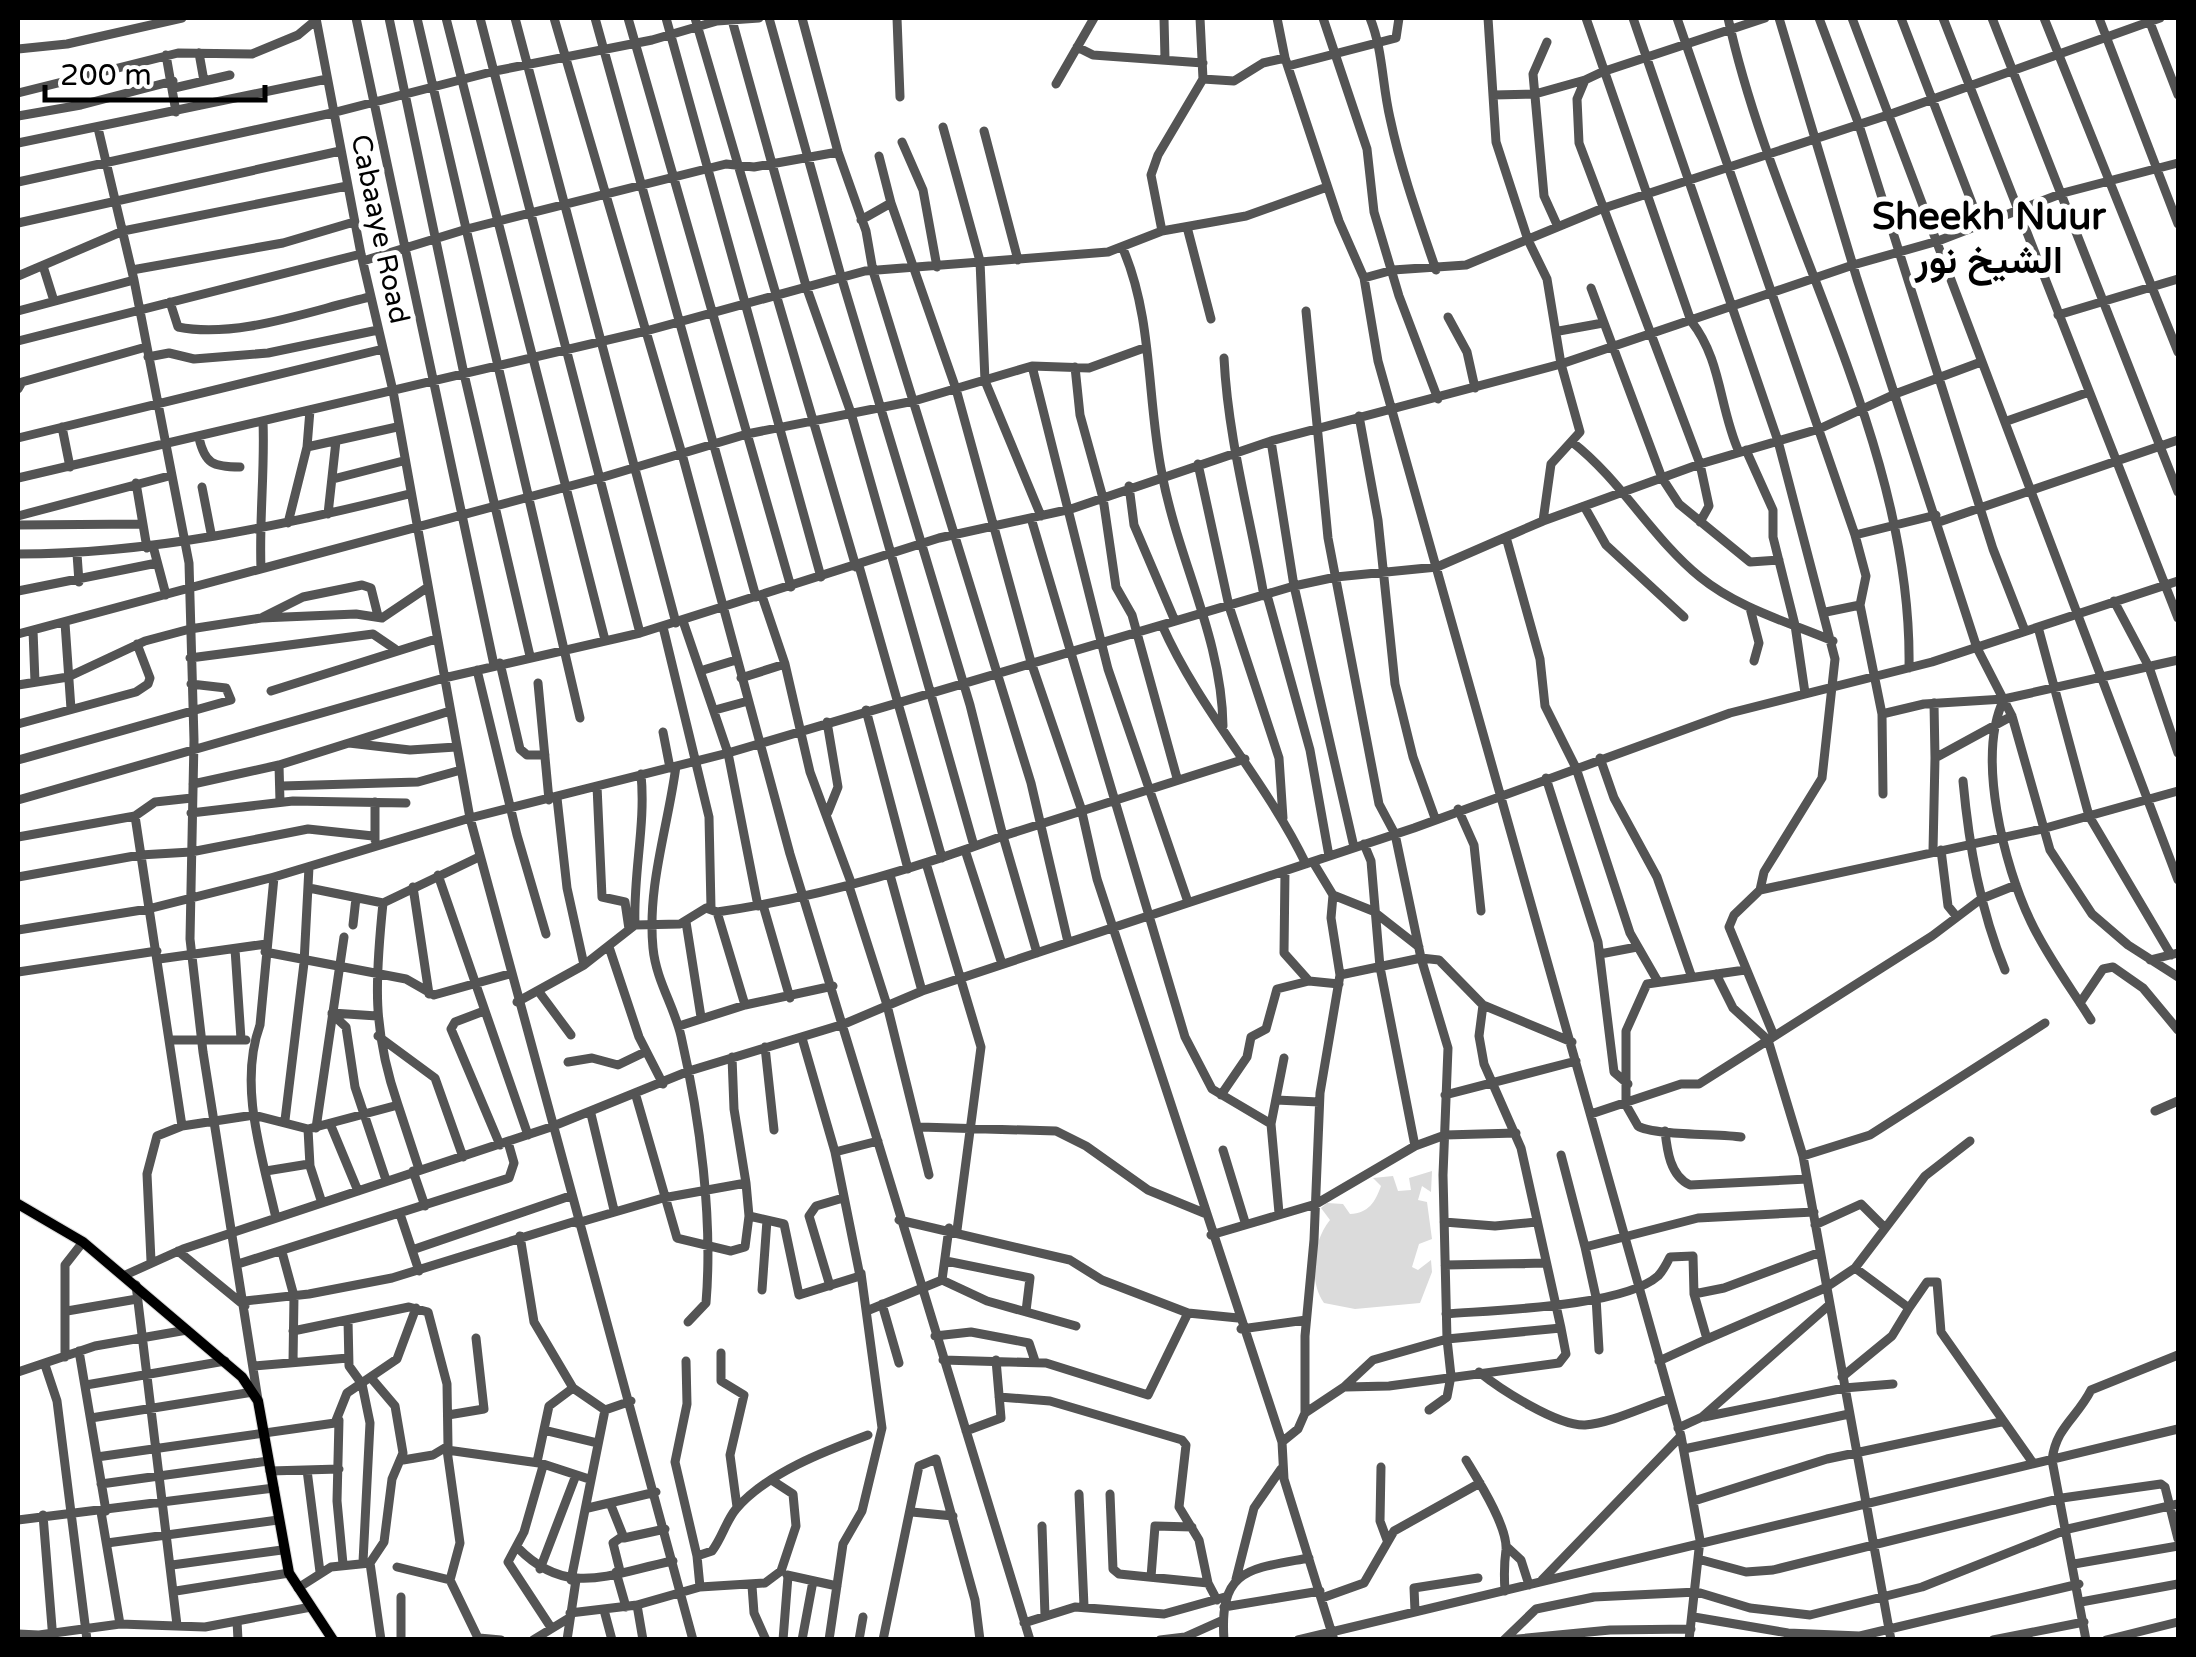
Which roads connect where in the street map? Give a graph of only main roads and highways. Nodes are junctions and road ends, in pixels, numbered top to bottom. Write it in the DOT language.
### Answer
graph roads {
  1 [pos="18,1204"];
  2 [pos="333,1640"];
  1 -- 2 [label="main road"];
}
